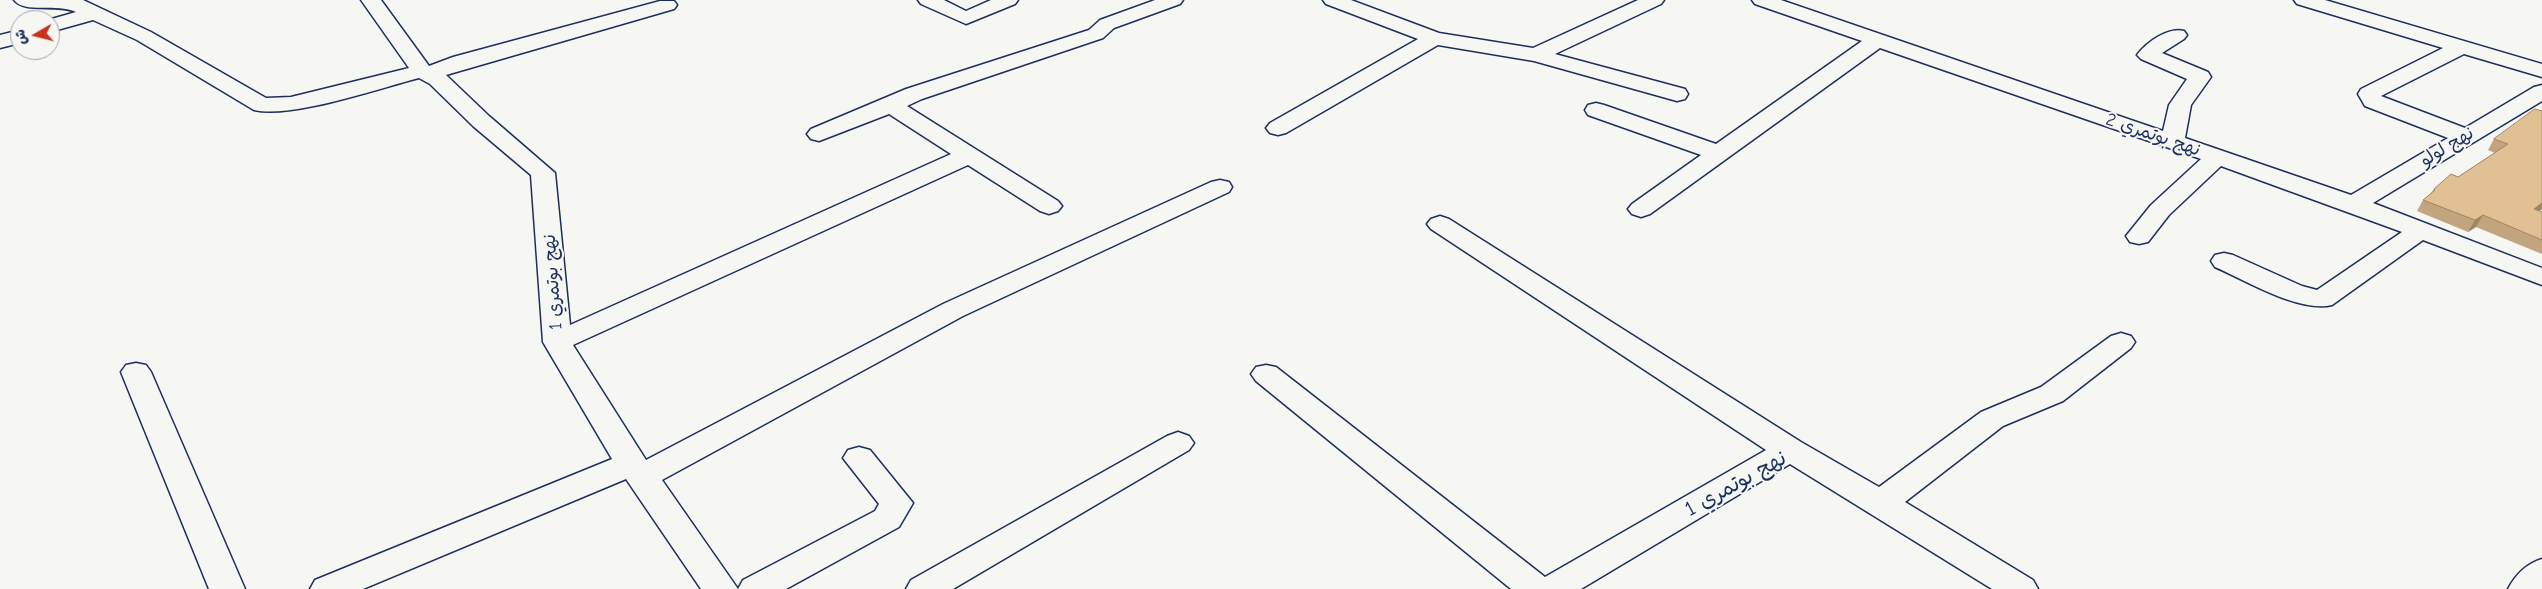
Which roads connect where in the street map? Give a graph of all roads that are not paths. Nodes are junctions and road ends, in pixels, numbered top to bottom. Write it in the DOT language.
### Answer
graph roads {
  1 [pos="24,0"];
  2 [pos="371,0"];
  3 [pos="928,0"];
  4 [pos="1008,0"];
  5 [pos="1173,0"];
  6 [pos="1332,0"];
  7 [pos="1654,0"];
  8 [pos="1762,0"];
  9 [pos="2304,0"];
  10 [pos="667,5"];
  11 [pos="93,13"];
  12 [pos="60,23"];
  13 [pos="2177,35"];
  14 [pos="1435,38"];
  15 [pos="1879,39"];
  16 [pos="2462,47"];
  17 [pos="1536,55"];
  18 [pos="2542,71"];
  19 [pos="425,72"];
  20 [pos="2542,92"];
  21 [pos="1677,94"];
  22 [pos="891,105"];
  23 [pos="1596,110"];
  24 [pos="1278,128"];
  25 [pos="819,134"];
  26 [pos="2465,136"];
  27 [pos="2172,142"];
  28 [pos="1718,153"];
  29 [pos="969,155"];
  30 [pos="2216,158"];
  31 [pos="1220,187"];
  32 [pos="2353,204"];
  33 [pos="1049,206"];
  34 [pos="1641,209"];
  35 [pos="1440,224"];
  36 [pos="2421,230"];
  37 [pos="2139,236"];
  38 [pos="2224,261"];
  39 [pos="2542,277"];
  40 [pos="557,342"];
  41 [pos="2121,342"];
  42 [pos="136,372"];
  43 [pos="1266,374"];
  44 [pos="1178,443"];
  45 [pos="1790,450"];
  46 [pos="859,458"];
  47 [pos="636,470"];
  48 [pos="1881,503"];
  49 [pos="2542,572"];
  50 [pos="227,589"];
  51 [pos="328,589"];
  52 [pos="720,589"];
  53 [pos="756,589"];
  54 [pos="924,589"];
  55 [pos="1535,589"];
  56 [pos="1554,589"];
  57 [pos="2020,589"];
  58 [pos="2526,589"];
  1 -- 11 [label="street"];
  2 -- 19 [label="street, نهج بوتمري 1"];
  3 -- 4 [label="street"];
  5 -- 22 [label="street"];
  6 -- 14 [label="street"];
  7 -- 17 [label="street"];
  8 -- 15 [label="street, نهج بوتمري 2"];
  9 -- 16 [label="street"];
  10 -- 19 [label="street"];
  11 -- 12 [label="street"];
  11 -- 19 [label="street"];
  13 -- 27 [label="street"];
  14 -- 17 [label="street"];
  14 -- 24 [label="street"];
  15 -- 27 [label="street, نهج بوتمري 2"];
  15 -- 28 [label="street"];
  16 -- 18 [label="street"];
  16 -- 26 [label="street"];
  17 -- 21 [label="street"];
  19 -- 40 [label="street, نهج بوتمري 1"];
  20 -- 26 [label="street, نهج لولو"];
  22 -- 25 [label="street"];
  22 -- 29 [label="street"];
  23 -- 28 [label="street"];
  26 -- 32 [label="street, نهج لولو"];
  27 -- 30 [label="street, نهج بوتمري 2"];
  28 -- 34 [label="street"];
  29 -- 33 [label="street"];
  29 -- 40 [label="street"];
  30 -- 32 [label="street, نهج بوتمري 2"];
  30 -- 37 [label="street"];
  31 -- 47 [label="street"];
  32 -- 36 [label="street, نهج بوتمري 2"];
  35 -- 45 [label="street"];
  36 -- 38 [label="street"];
  36 -- 39 [label="street, نهج بوتمري 2"];
  40 -- 47 [label="street, نهج بوتمري 1"];
  41 -- 48 [label="street"];
  42 -- 50 [label="street"];
  43 -- 55 [label="street"];
  44 -- 54 [label="street"];
  45 -- 48 [label="street, نهج بوتمري 1"];
  45 -- 56 [label="street, نهج بوتمري 1"];
  46 -- 53 [label="street"];
  47 -- 51 [label="street"];
  47 -- 52 [label="street, نهج بوتمري 1"];
  48 -- 57 [label="street, نهج بوتمري 1"];
  49 -- 58 [label="street"];
}
